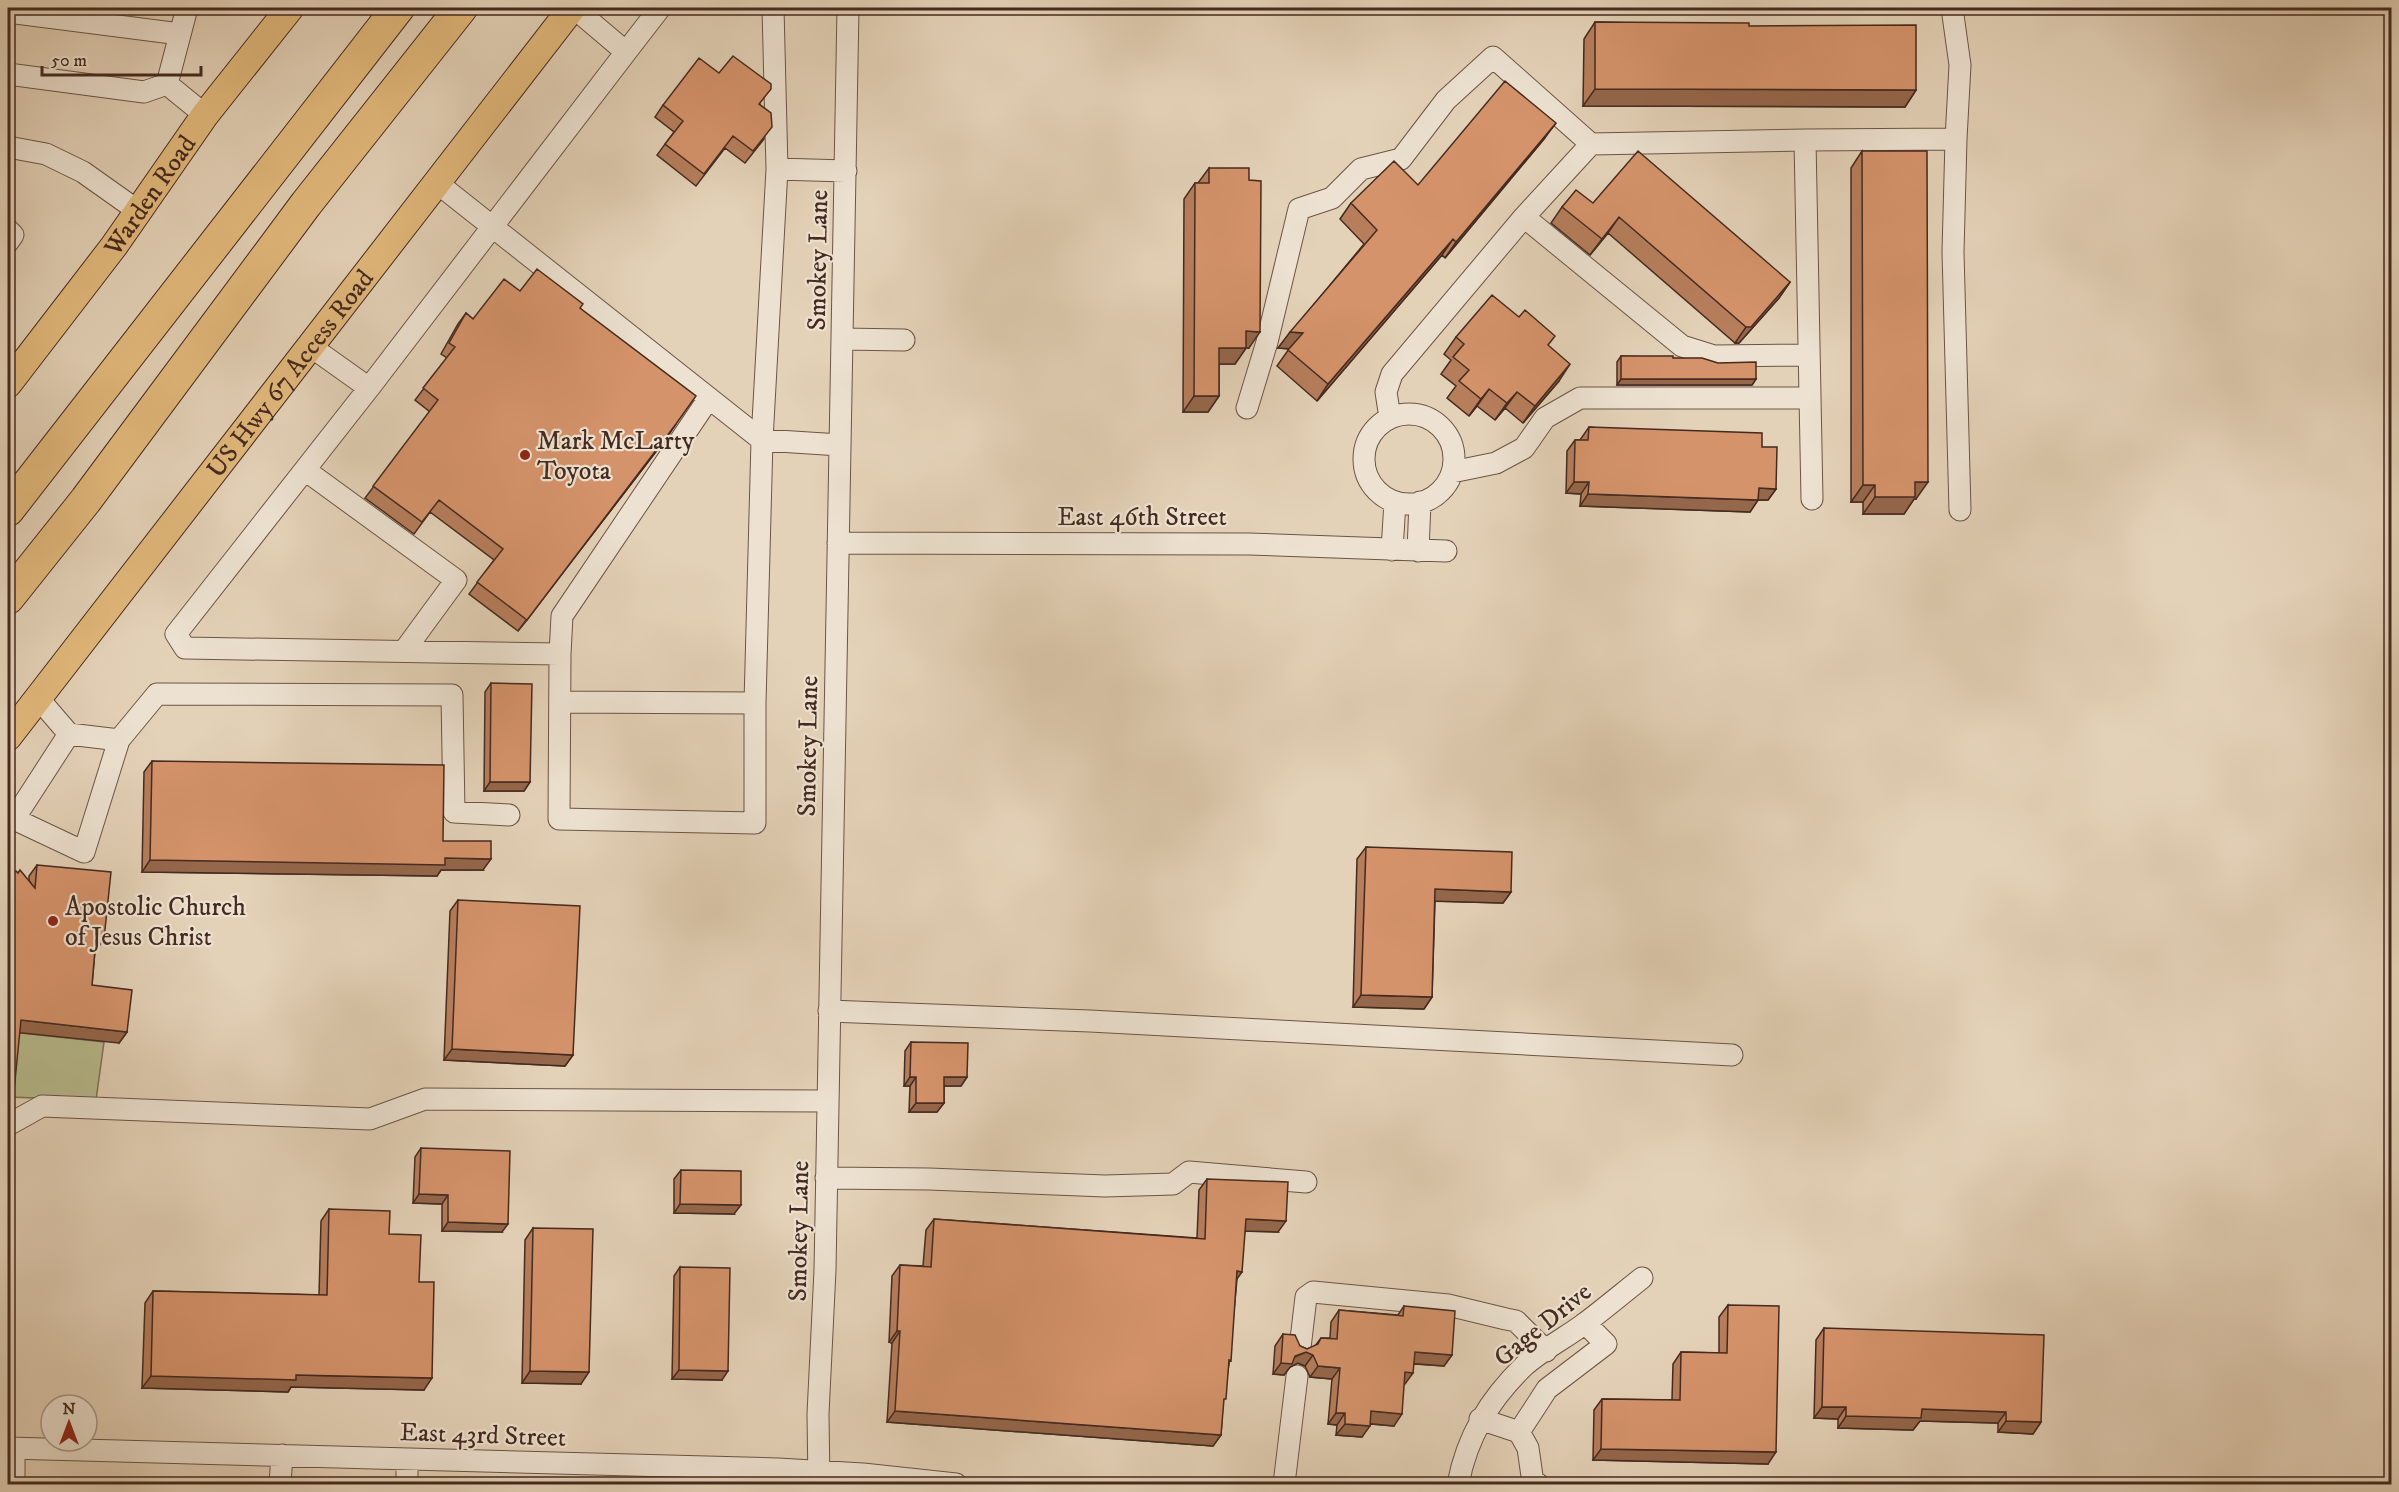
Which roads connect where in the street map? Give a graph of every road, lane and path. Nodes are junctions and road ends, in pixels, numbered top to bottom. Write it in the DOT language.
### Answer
graph roads {
  1 [pos="187,8"];
  2 [pos="290,8"];
  3 [pos="398,8"];
  4 [pos="461,8"];
  5 [pos="573,8"];
  6 [pos="660,8"];
  7 [pos="773,8"];
  8 [pos="848,8"];
  9 [pos="1952,8"];
  10 [pos="8,12"];
  11 [pos="180,34"];
  12 [pos="626,52"];
  13 [pos="8,74"];
  14 [pos="167,84"];
  15 [pos="206,115"];
  16 [pos="1956,138"];
  17 [pos="1805,140"];
  18 [pos="1591,144"];
  19 [pos="8,147"];
  20 [pos="777,169"];
  21 [pos="846,171"];
  22 [pos="436,182"];
  23 [pos="138,211"];
  24 [pos="1524,217"];
  25 [pos="492,226"];
  26 [pos="8,230"];
  27 [pos="8,242"];
  28 [pos="843,339"];
  29 [pos="904,340"];
  30 [pos="310,346"];
  31 [pos="1809,356"];
  32 [pos="8,384"];
  33 [pos="369,388"];
  34 [pos="709,398"];
  35 [pos="1810,398"];
  36 [pos="1247,408"];
  37 [pos="1390,418"];
  38 [pos="762,440"];
  39 [pos="840,445"];
  40 [pos="304,470"];
  41 [pos="1452,472"];
  42 [pos="1812,499"];
  43 [pos="1395,502"];
  44 [pos="1420,502"];
  45 [pos="8,510"];
  46 [pos="1960,510"];
  47 [pos="838,543"];
  48 [pos="1392,550"];
  49 [pos="1446,550"];
  50 [pos="1418,551"];
  51 [pos="8,598"];
  52 [pos="404,651"];
  53 [pos="560,654"];
  54 [pos="38,698"];
  55 [pos="560,702"];
  56 [pos="755,703"];
  57 [pos="69,734"];
  58 [pos="8,737"];
  59 [pos="119,740"];
  60 [pos="509,815"];
  61 [pos="11,817"];
  62 [pos="829,1011"];
  63 [pos="1732,1055"];
  64 [pos="828,1101"];
  65 [pos="8,1125"];
  66 [pos="826,1178"];
  67 [pos="1306,1182"];
  68 [pos="1642,1278"];
  69 [pos="1585,1323"];
  70 [pos="1300,1348"];
  71 [pos="1546,1350"];
  72 [pos="1525,1365"];
  73 [pos="1297,1376"];
  74 [pos="1546,1389"];
  75 [pos="1480,1419"];
  76 [pos="1519,1432"];
  77 [pos="11,1448"];
  78 [pos="282,1455"];
  79 [pos="406,1459"];
  80 [pos="819,1478"];
  81 [pos="945,1484"];
  82 [pos="14,1485"];
  83 [pos="280,1485"];
  84 [pos="407,1485"];
  85 [pos="1284,1485"];
  86 [pos="1458,1485"];
  87 [pos="1538,1485"];
  1 -- 11 [label="street"];
  2 -- 15 [label="main road, Warden Road"];
  3 -- 45 [label="highway"];
  4 -- 51 [label="highway"];
  5 -- 12 [label="street"];
  5 -- 22 [label="main road, US Hwy 67 Access Road"];
  6 -- 12 [label="street"];
  7 -- 20 [label="street"];
  8 -- 21 [label="street, Smokey Lane"];
  9 -- 16 [label="street"];
  10 -- 11 [label="street"];
  11 -- 14 [label="street"];
  12 -- 25 [label="street"];
  13 -- 14 [label="street"];
  14 -- 15 [label="street"];
  15 -- 23 [label="main road, Warden Road"];
  16 -- 17 [label="street"];
  16 -- 46 [label="street"];
  17 -- 18 [label="street"];
  17 -- 31 [label="street"];
  18 -- 24 [label="street"];
  18 -- 36 [label="street"];
  19 -- 23 [label="street"];
  20 -- 21 [label="street"];
  20 -- 38 [label="street"];
  21 -- 28 [label="street, Smokey Lane"];
  22 -- 25 [label="street"];
  22 -- 30 [label="main road, US Hwy 67 Access Road"];
  23 -- 32 [label="main road, Warden Road"];
  24 -- 31 [label="street"];
  24 -- 37 [label="street"];
  25 -- 33 [label="street"];
  25 -- 34 [label="street"];
  26 -- 27 [label="street"];
  28 -- 29 [label="street"];
  28 -- 39 [label="street, Smokey Lane"];
  30 -- 33 [label="street"];
  30 -- 54 [label="main road, US Hwy 67 Access Road"];
  31 -- 35 [label="street"];
  33 -- 40 [label="street"];
  34 -- 38 [label="street"];
  34 -- 53 [label="street"];
  35 -- 41 [label="street"];
  35 -- 42 [label="street"];
  37 -- 41 [label="street"];
  37 -- 43 [label="street"];
  38 -- 39 [label="street"];
  38 -- 56 [label="street"];
  39 -- 47 [label="street, Smokey Lane"];
  40 -- 52 [label="street"];
  40 -- 52 [label="street"];
  41 -- 44 [label="street"];
  43 -- 44 [label="street"];
  43 -- 48 [label="street"];
  44 -- 50 [label="street"];
  47 -- 48 [label="street, East 46th Street"];
  47 -- 62 [label="street, Smokey Lane"];
  48 -- 50 [label="street, East 46th Street"];
  49 -- 50 [label="street, East 46th Street"];
  52 -- 53 [label="street"];
  53 -- 55 [label="street"];
  54 -- 57 [label="street"];
  54 -- 58 [label="main road, US Hwy 67 Access Road"];
  55 -- 56 [label="street"];
  55 -- 56 [label="street"];
  57 -- 59 [label="street"];
  57 -- 61 [label="street"];
  59 -- 60 [label="street"];
  59 -- 61 [label="street"];
  62 -- 63 [label="street"];
  62 -- 64 [label="street, Smokey Lane"];
  64 -- 65 [label="street"];
  64 -- 66 [label="street, Smokey Lane"];
  66 -- 67 [label="street"];
  66 -- 80 [label="street, Smokey Lane"];
  68 -- 69 [label="street, Gage Drive"];
  69 -- 71 [label="street, Gage Drive"];
  69 -- 74 [label="street"];
  70 -- 71 [label="street"];
  71 -- 72 [label="street, Gage Drive"];
  72 -- 74 [label="street"];
  72 -- 75 [label="street, Gage Drive"];
  73 -- 85 [label="street"];
  74 -- 76 [label="street"];
  75 -- 76 [label="street"];
  75 -- 86 [label="street, Gage Drive"];
  76 -- 87 [label="street"];
  77 -- 78 [label="street, East 43rd Street"];
  77 -- 82 [label="street"];
  78 -- 79 [label="street, East 43rd Street"];
  78 -- 83 [label="street"];
  79 -- 80 [label="street, East 43rd Street"];
  79 -- 84 [label="street"];
  80 -- 81 [label="street, East 43rd Street"];
}
